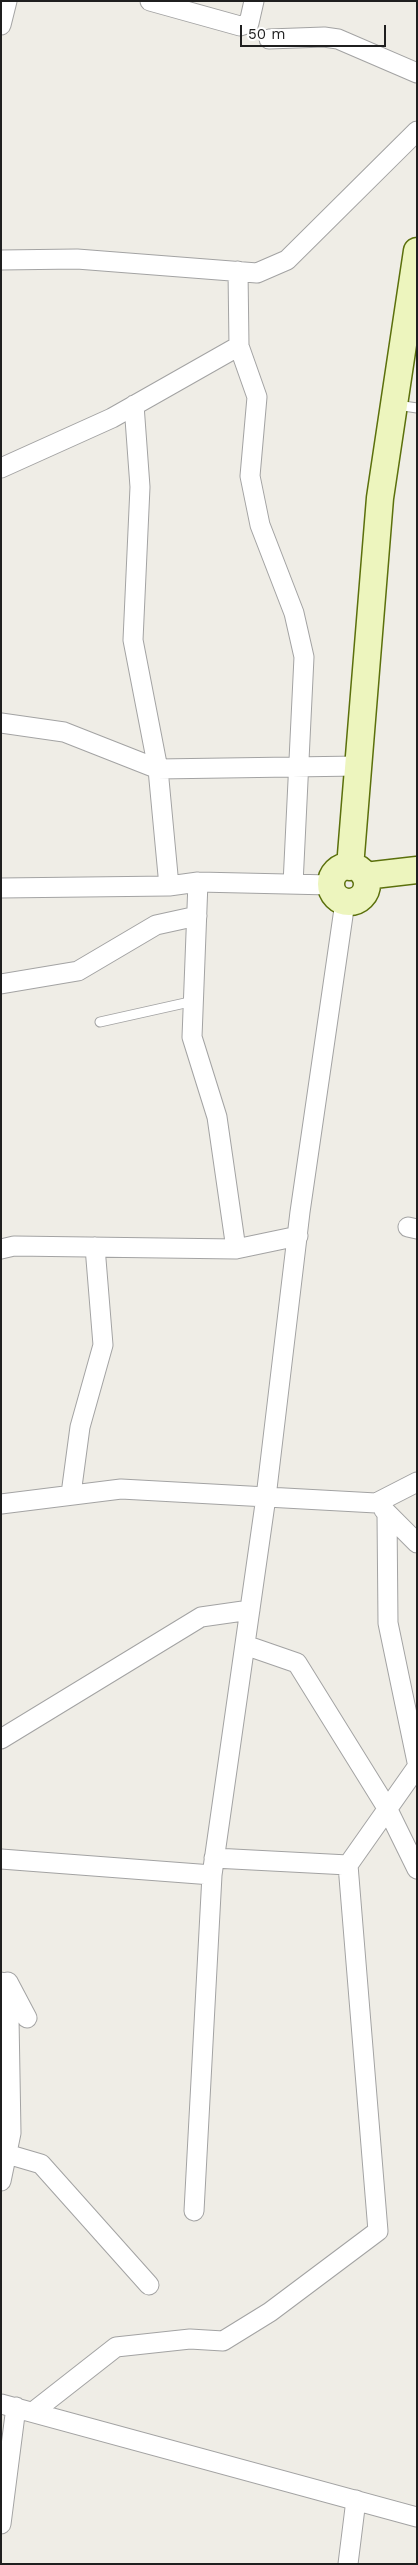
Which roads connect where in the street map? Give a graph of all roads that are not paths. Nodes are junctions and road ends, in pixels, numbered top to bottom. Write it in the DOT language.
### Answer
graph roads {
  1 [pos="7,1"];
  2 [pos="150,1"];
  3 [pos="254,1"];
  4 [pos="1,25"];
  5 [pos="270,39"];
  6 [pos="417,73"];
  7 [pos="417,131"];
  8 [pos="417,251"];
  9 [pos="1,260"];
  10 [pos="238,271"];
  11 [pos="239,346"];
  12 [pos="134,405"];
  13 [pos="405,406"];
  14 [pos="1,468"];
  15 [pos="1,723"];
  16 [pos="298,766"];
  17 [pos="358,766"];
  18 [pos="158,769"];
  19 [pos="417,870"];
  20 [pos="357,871"];
  21 [pos="198,882"];
  22 [pos="293,884"];
  23 [pos="169,886"];
  24 [pos="1,888"];
  25 [pos="338,894"];
  26 [pos="197,916"];
  27 [pos="1,984"];
  28 [pos="194,1000"];
  29 [pos="100,1022"];
  30 [pos="298,1236"];
  31 [pos="95,1247"];
  32 [pos="1,1248"];
  33 [pos="236,1249"];
  34 [pos="417,1482"];
  35 [pos="71,1494"];
  36 [pos="394,1495"];
  37 [pos="266,1497"];
  38 [pos="417,1499"];
  39 [pos="1,1504"];
  40 [pos="382,1509"];
  41 [pos="417,1543"];
  42 [pos="250,1610"];
  43 [pos="245,1645"];
  44 [pos="1,1739"];
  45 [pos="417,1762"];
  46 [pos="417,1767"];
  47 [pos="387,1808"];
  48 [pos="1,1859"];
  49 [pos="348,1865"];
  50 [pos="213,1866"];
  51 [pos="417,1869"];
  52 [pos="1,1969"];
  53 [pos="1,1982"];
  54 [pos="27,2018"];
  55 [pos="6,2134"];
  56 [pos="7,2154"];
  57 [pos="1,2181"];
  58 [pos="194,2211"];
  59 [pos="149,2285"];
  60 [pos="17,2408"];
  61 [pos="6,2454"];
  62 [pos="364,2503"];
  63 [pos="417,2517"];
  64 [pos="1,2524"];
  65 [pos="348,2564"];
  1 -- 4 [label="street"];
  2 -- 3 [label="street"];
  5 -- 6 [label="street"];
  7 -- 10 [label="street"];
  8 -- 13 [label="street"];
  9 -- 10 [label="street"];
  10 -- 11 [label="street"];
  11 -- 12 [label="street"];
  11 -- 16 [label="street"];
  12 -- 14 [label="street"];
  12 -- 18 [label="street"];
  13 -- 17 [label="street"];
  15 -- 18 [label="street"];
  16 -- 17 [label="street"];
  16 -- 18 [label="street"];
  16 -- 22 [label="street"];
  17 -- 20 [label="street"];
  18 -- 23 [label="street"];
  19 -- 20 [label="street"];
  20 -- 25 [label="street"];
  21 -- 22 [label="street"];
  21 -- 23 [label="street"];
  21 -- 26 [label="street"];
  22 -- 25 [label="street"];
  23 -- 24 [label="street"];
  25 -- 30 [label="street"];
  26 -- 27 [label="street"];
  26 -- 28 [label="street"];
  28 -- 29 [label="lane"];
  28 -- 33 [label="street"];
  30 -- 33 [label="street"];
  30 -- 37 [label="street"];
  31 -- 32 [label="street"];
  31 -- 33 [label="street"];
  31 -- 35 [label="street"];
  34 -- 36 [label="street"];
  35 -- 37 [label="street"];
  35 -- 39 [label="street"];
  36 -- 38 [label="street"];
  36 -- 40 [label="street"];
  37 -- 40 [label="street"];
  37 -- 42 [label="street"];
  40 -- 41 [label="street"];
  40 -- 45 [label="street"];
  42 -- 43 [label="street"];
  42 -- 44 [label="street"];
  43 -- 47 [label="street"];
  43 -- 50 [label="street"];
  46 -- 47 [label="street"];
  47 -- 49 [label="street"];
  47 -- 51 [label="street"];
  48 -- 50 [label="street"];
  49 -- 50 [label="street"];
  49 -- 60 [label="street"];
  50 -- 58 [label="street"];
  52 -- 54 [label="street"];
  53 -- 55 [label="street"];
  55 -- 56 [label="street"];
  56 -- 57 [label="street"];
  56 -- 59 [label="street"];
  60 -- 61 [label="street"];
  60 -- 62 [label="street"];
  61 -- 64 [label="street"];
  62 -- 63 [label="street"];
  62 -- 65 [label="street"];
}
